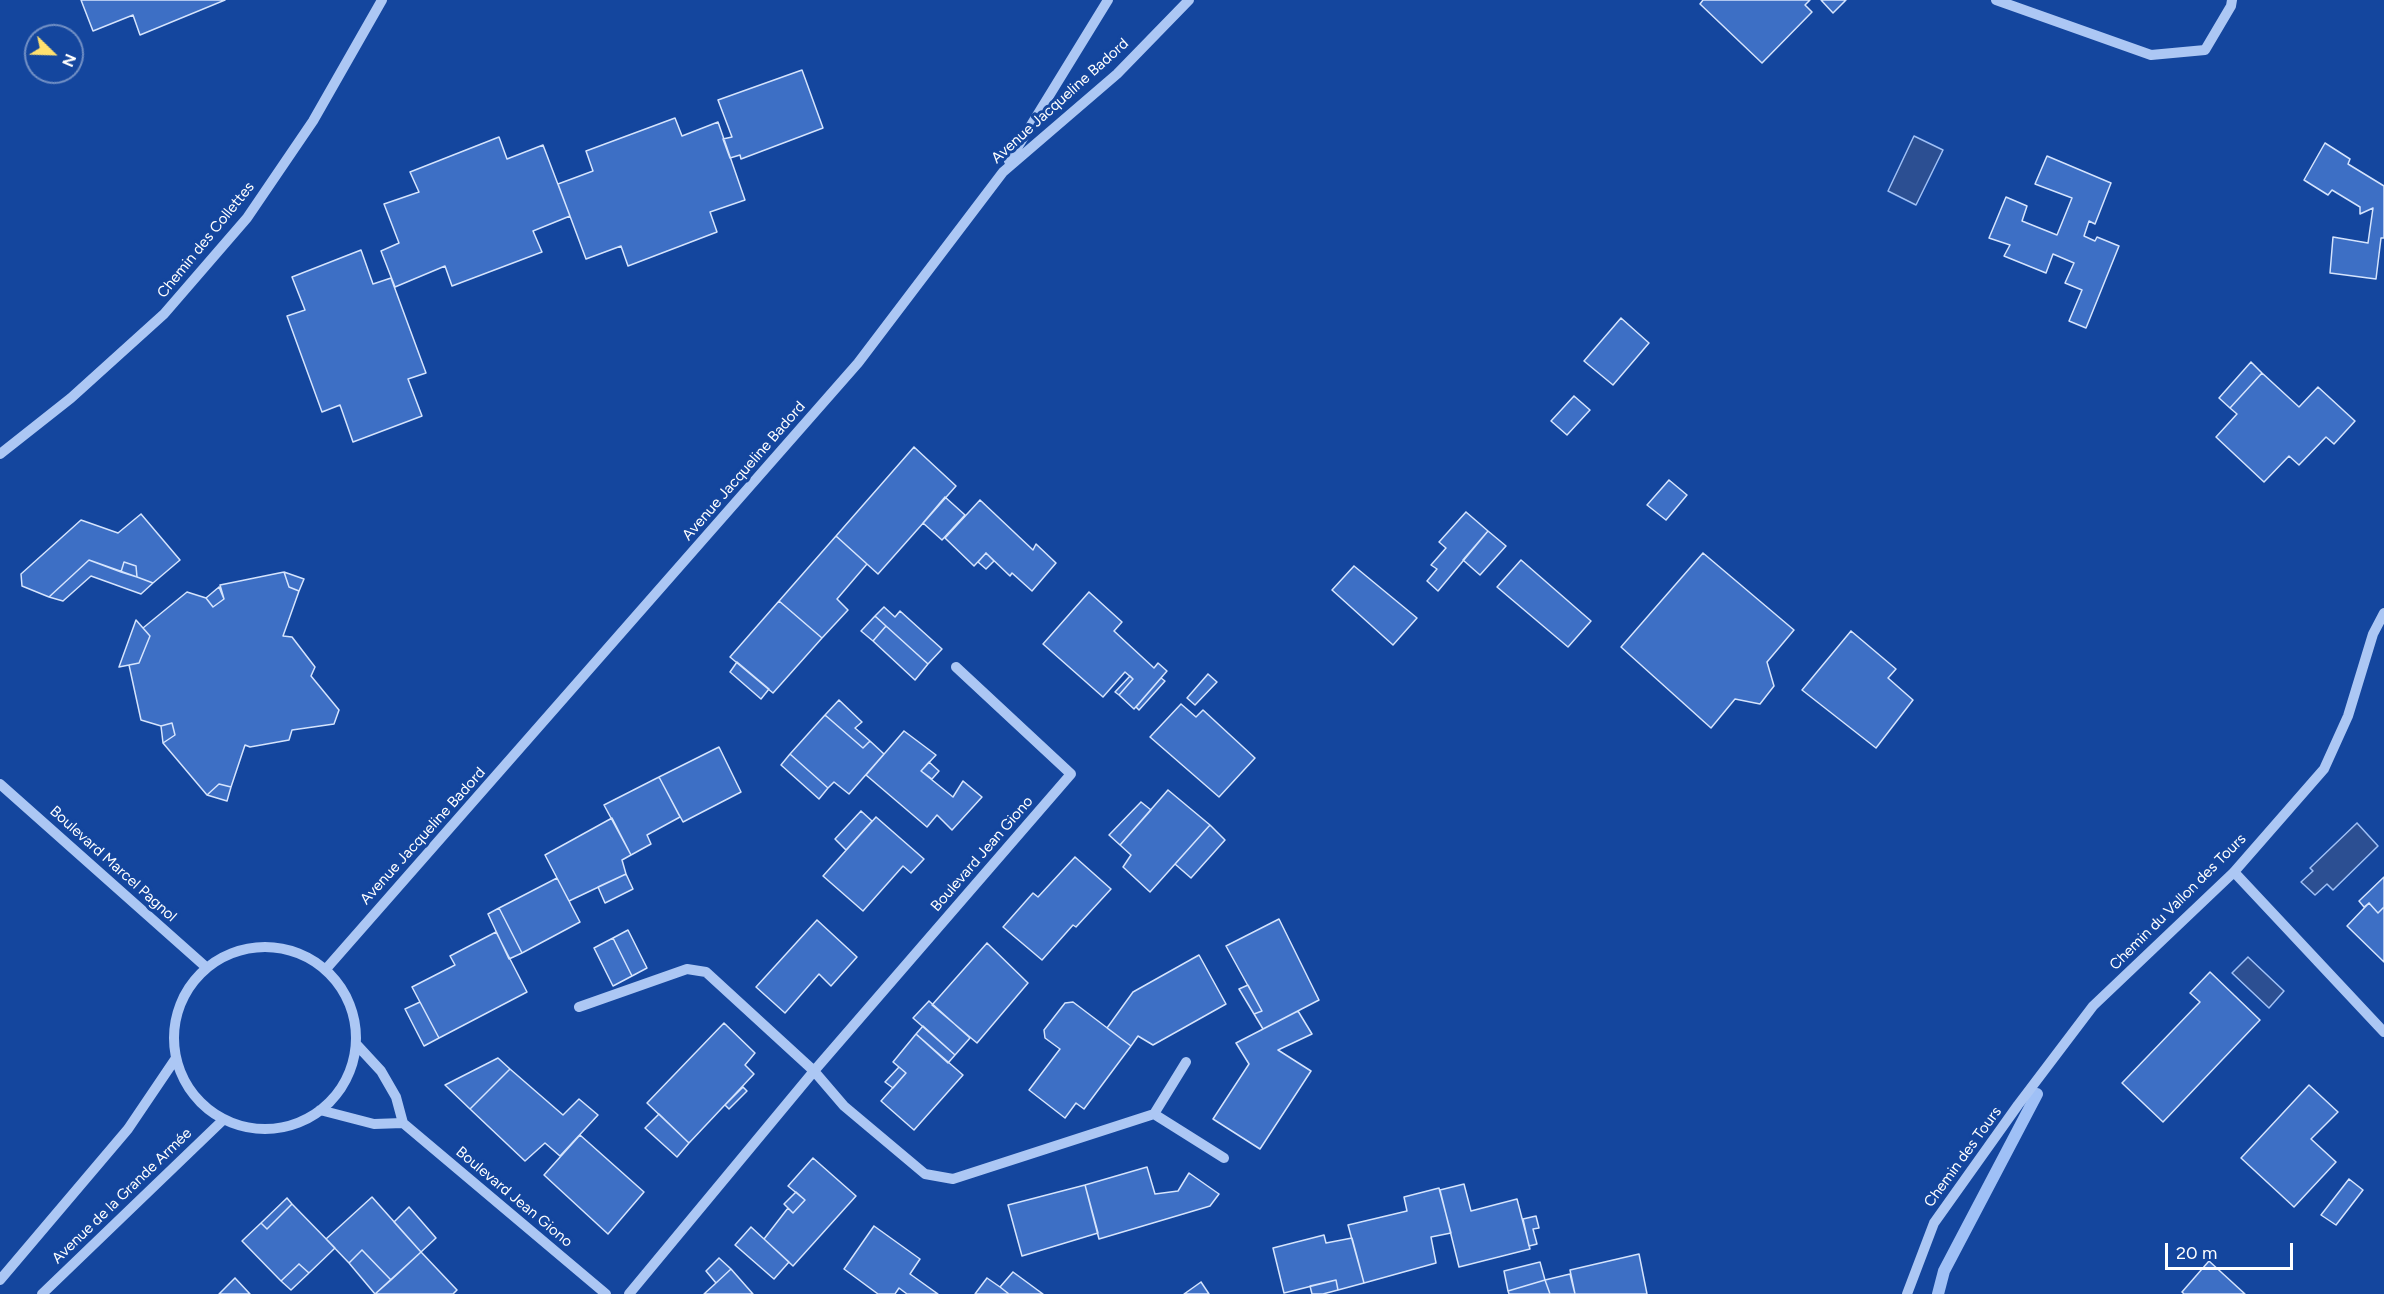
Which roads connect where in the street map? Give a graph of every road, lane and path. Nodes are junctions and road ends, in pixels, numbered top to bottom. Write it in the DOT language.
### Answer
graph roads {
  1 [pos="382,0"];
  2 [pos="1108,0"];
  3 [pos="1189,0"];
  4 [pos="1996,0"];
  5 [pos="2232,0"];
  6 [pos="1003,172"];
  7 [pos="0,454"];
  8 [pos="2384,613"];
  9 [pos="956,667"];
  10 [pos="0,783"];
  11 [pos="2234,872"];
  12 [pos="207,968"];
  13 [pos="326,969"];
  14 [pos="579,1007"];
  15 [pos="2384,1032"];
  16 [pos="357,1045"];
  17 [pos="176,1058"];
  18 [pos="1186,1062"];
  19 [pos="814,1071"];
  20 [pos="2018,1105"];
  21 [pos="320,1110"];
  22 [pos="1154,1114"];
  23 [pos="223,1120"];
  24 [pos="403,1123"];
  25 [pos="1224,1158"];
  26 [pos="0,1280"];
  27 [pos="42,1294"];
  28 [pos="606,1294"];
  29 [pos="629,1294"];
  30 [pos="1907,1294"];
  1 -- 7 [label="street, Chemin des Collettes"];
  2 -- 6 [label="street"];
  3 -- 6 [label="street, Avenue Jacqueline Badord"];
  4 -- 5 [label="street"];
  6 -- 13 [label="street, Avenue Jacqueline Badord"];
  8 -- 11 [label="street, Chemin du Vallon des Tours"];
  9 -- 19 [label="street, Boulevard Jean Giono"];
  10 -- 12 [label="street, Boulevard Marcel Pagnol"];
  11 -- 15 [label="street"];
  11 -- 20 [label="street, Chemin du Vallon des Tours"];
  12 -- 13 [label="street"];
  12 -- 17 [label="street"];
  13 -- 16 [label="street"];
  14 -- 19 [label="street"];
  16 -- 21 [label="street"];
  16 -- 24 [label="street"];
  17 -- 23 [label="street"];
  17 -- 26 [label="street, Avenue de la Grande Armée"];
  18 -- 22 [label="street"];
  19 -- 22 [label="street"];
  19 -- 29 [label="street, Boulevard Jean Giono"];
  20 -- 30 [label="street, Chemin des Tours"];
  21 -- 23 [label="street"];
  21 -- 24 [label="street"];
  22 -- 25 [label="street"];
  23 -- 27 [label="street, Avenue de la Grande Armée"];
  24 -- 28 [label="street, Boulevard Jean Giono"];
}
